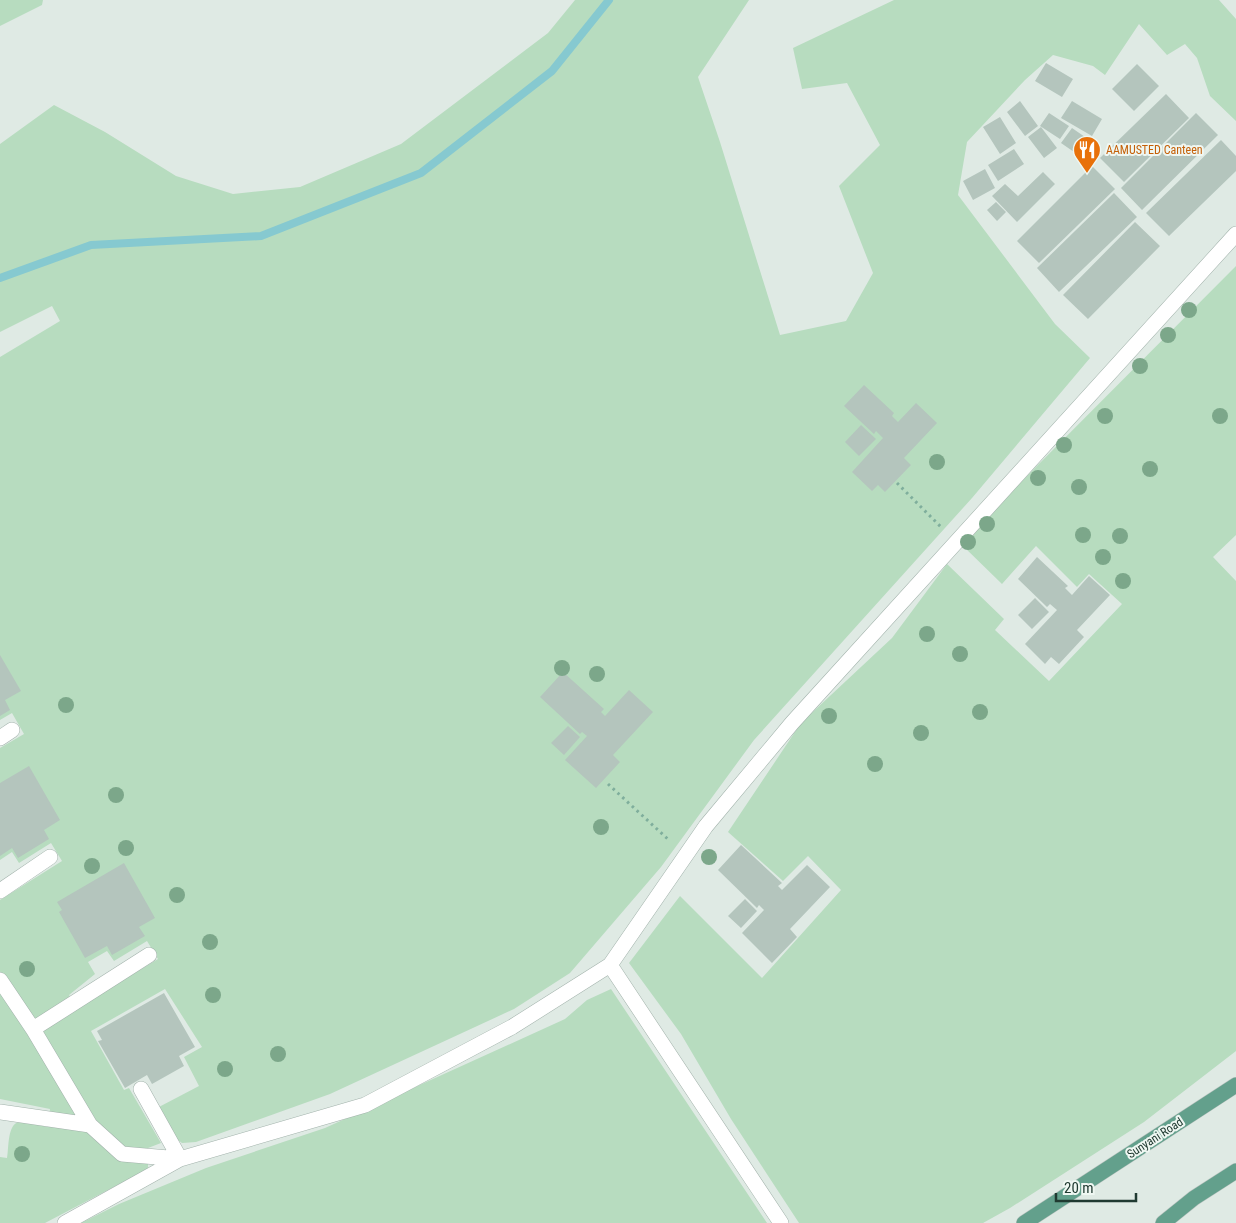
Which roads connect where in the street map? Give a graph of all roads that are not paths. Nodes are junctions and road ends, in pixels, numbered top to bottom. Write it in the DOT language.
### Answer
graph roads {
  1 [pos="1236,234"];
  2 [pos="50,858"];
  3 [pos="0,891"];
  4 [pos="149,955"];
  5 [pos="610,965"];
  6 [pos="0,980"];
  7 [pos="0,1004"];
  8 [pos="17,1006"];
  9 [pos="33,1029"];
  10 [pos="1236,1085"];
  11 [pos="141,1089"];
  12 [pos="0,1112"];
  13 [pos="90,1124"];
  14 [pos="180,1159"];
  15 [pos="1236,1171"];
  16 [pos="65,1223"];
  17 [pos="781,1223"];
  18 [pos="1024,1223"];
  19 [pos="1163,1223"];
  1 -- 5 [label="street"];
  2 -- 3 [label="street"];
  4 -- 9 [label="street"];
  5 -- 14 [label="street"];
  5 -- 17 [label="street"];
  6 -- 8 [label="street"];
  7 -- 8 [label="street"];
  8 -- 9 [label="street"];
  9 -- 13 [label="street"];
  10 -- 18 [label="main road, Sunyani Road"];
  11 -- 14 [label="street"];
  12 -- 13 [label="street"];
  13 -- 14 [label="street"];
  14 -- 16 [label="street"];
  15 -- 19 [label="main road"];
}
